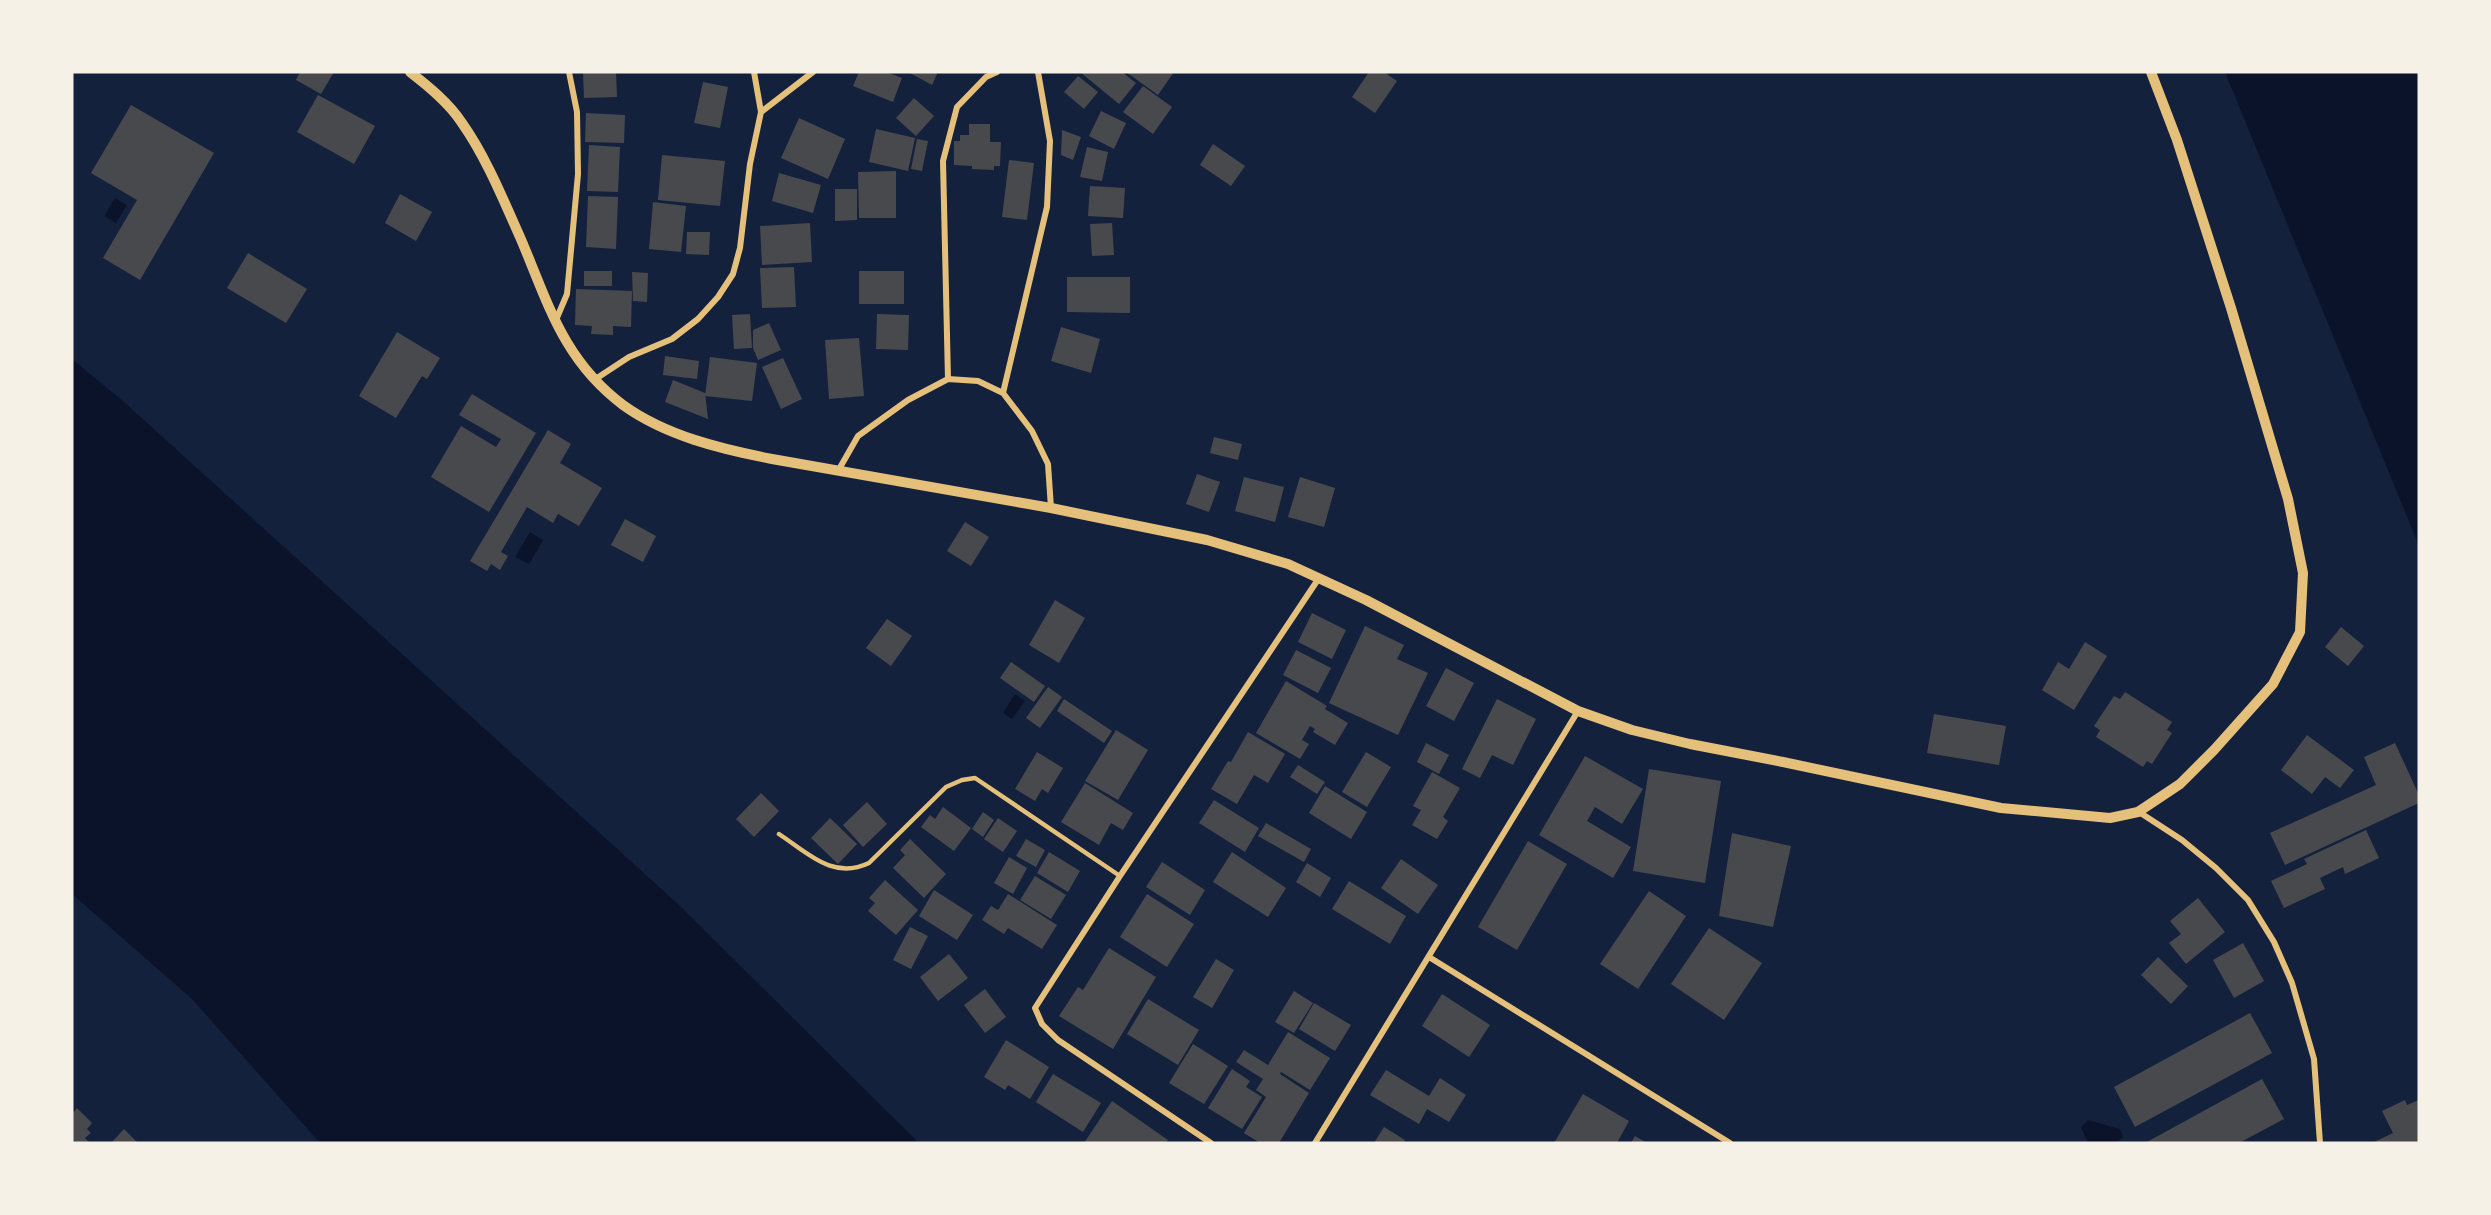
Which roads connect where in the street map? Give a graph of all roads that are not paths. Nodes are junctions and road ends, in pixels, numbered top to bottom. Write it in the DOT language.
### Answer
graph roads {
  1 [pos="410,72"];
  2 [pos="569,72"];
  3 [pos="754,72"];
  4 [pos="813,72"];
  5 [pos="997,72"];
  6 [pos="1038,72"];
  7 [pos="2151,72"];
  8 [pos="761,112"];
  9 [pos="555,323"];
  10 [pos="948,378"];
  11 [pos="594,380"];
  12 [pos="1003,393"];
  13 [pos="838,471"];
  14 [pos="1051,508"];
  15 [pos="1318,578"];
  16 [pos="1578,711"];
  17 [pos="2138,812"];
  18 [pos="779,834"];
  19 [pos="1120,876"];
  20 [pos="1429,957"];
  21 [pos="1211,1143"];
  22 [pos="1315,1143"];
  23 [pos="1730,1143"];
  24 [pos="2320,1143"];
  1 -- 9 [label="street"];
  2 -- 9 [label="street"];
  3 -- 8 [label="street"];
  4 -- 8 [label="street"];
  5 -- 10 [label="street"];
  6 -- 12 [label="street"];
  7 -- 17 [label="street"];
  8 -- 11 [label="street"];
  9 -- 11 [label="street"];
  10 -- 12 [label="street"];
  10 -- 13 [label="street"];
  11 -- 13 [label="street"];
  12 -- 14 [label="street"];
  13 -- 14 [label="street"];
  14 -- 15 [label="street"];
  15 -- 16 [label="street"];
  15 -- 19 [label="street"];
  16 -- 17 [label="street"];
  16 -- 20 [label="street"];
  17 -- 24 [label="street"];
  18 -- 19 [label="lane"];
  19 -- 21 [label="street"];
  20 -- 22 [label="street"];
  20 -- 23 [label="street"];
}
